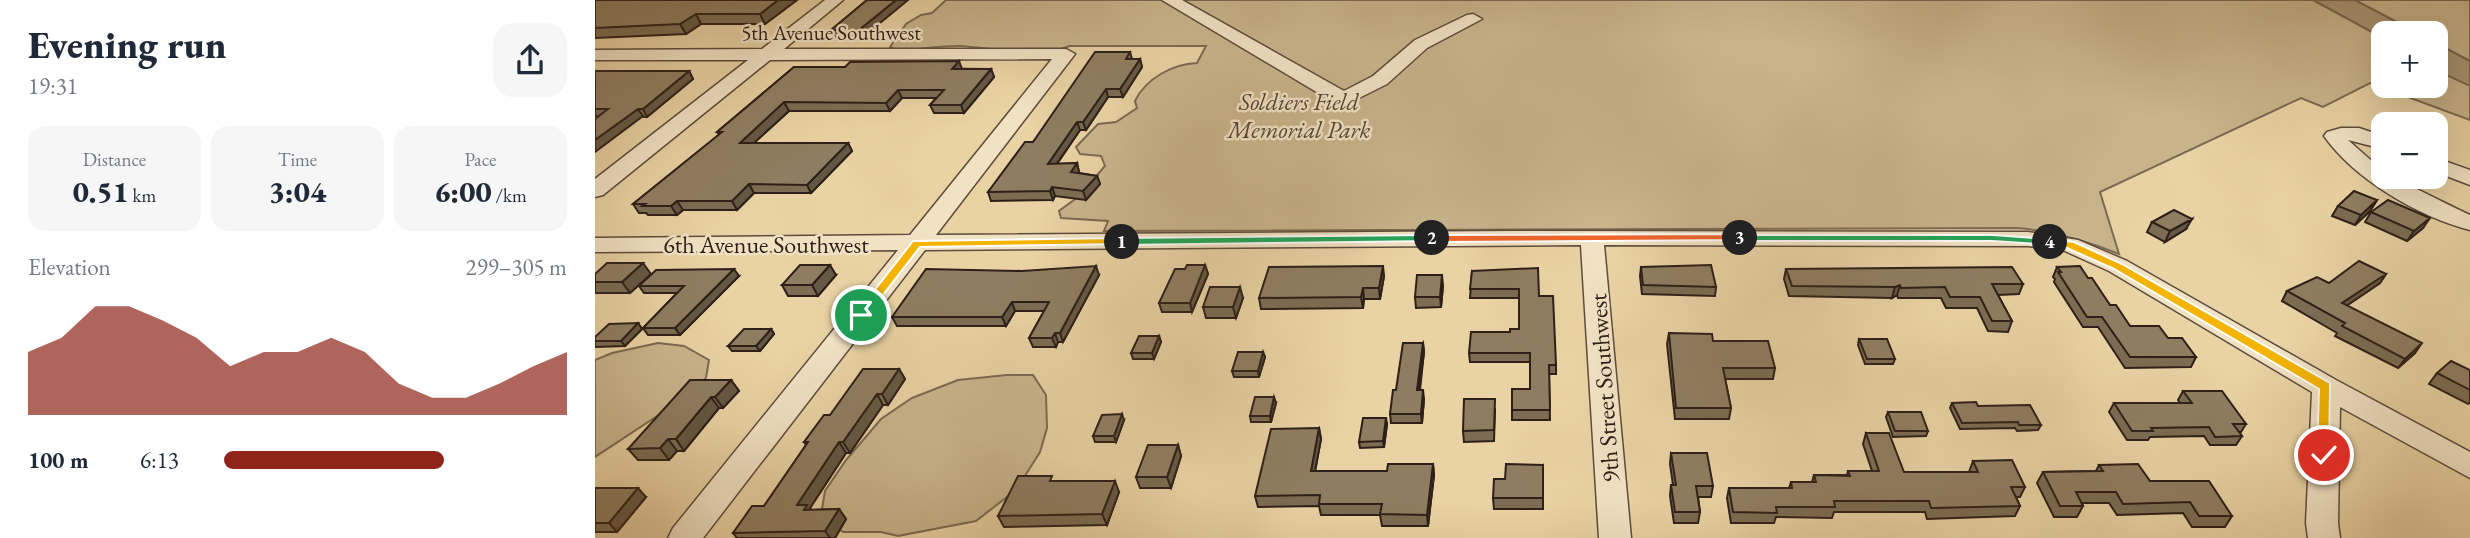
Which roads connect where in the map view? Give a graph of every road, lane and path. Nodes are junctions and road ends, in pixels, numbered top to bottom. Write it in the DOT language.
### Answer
graph roads {
  1 [pos="835,0"];
  2 [pos="1170,0"];
  3 [pos="1473,19"];
  4 [pos="595,55"];
  5 [pos="764,55"];
  6 [pos="2371,138"];
  7 [pos="2371,169"];
  8 [pos="2448,169"];
  9 [pos="2470,178"];
  10 [pos="2397,189"];
  11 [pos="595,190"];
  12 [pos="2470,223"];
  13 [pos="1592,237"];
  14 [pos="595,244"];
  15 [pos="917,244"];
  16 [pos="2326,387"];
  17 [pos="2470,466"];
  18 [pos="684,538"];
  19 [pos="1615,538"];
  20 [pos="2324,538"];
  1 -- 5 [label="street"];
  2 -- 3 [label="street"];
  4 -- 5 [label="street, 5th Avenue Southwest"];
  5 -- 11 [label="street"];
  5 -- 15 [label="street, 5th Avenue Southwest"];
  6 -- 7 [label="street"];
  8 -- 9 [label="street"];
  10 -- 12 [label="street"];
  13 -- 15 [label="street, 6th Avenue Southwest"];
  13 -- 16 [label="street, 6th Avenue Southwest"];
  13 -- 19 [label="street, 9th Street Southwest"];
  14 -- 15 [label="street, 6th Avenue Southwest"];
  15 -- 18 [label="street"];
  16 -- 17 [label="street, 6th Avenue Southwest"];
  16 -- 20 [label="street"];
}
